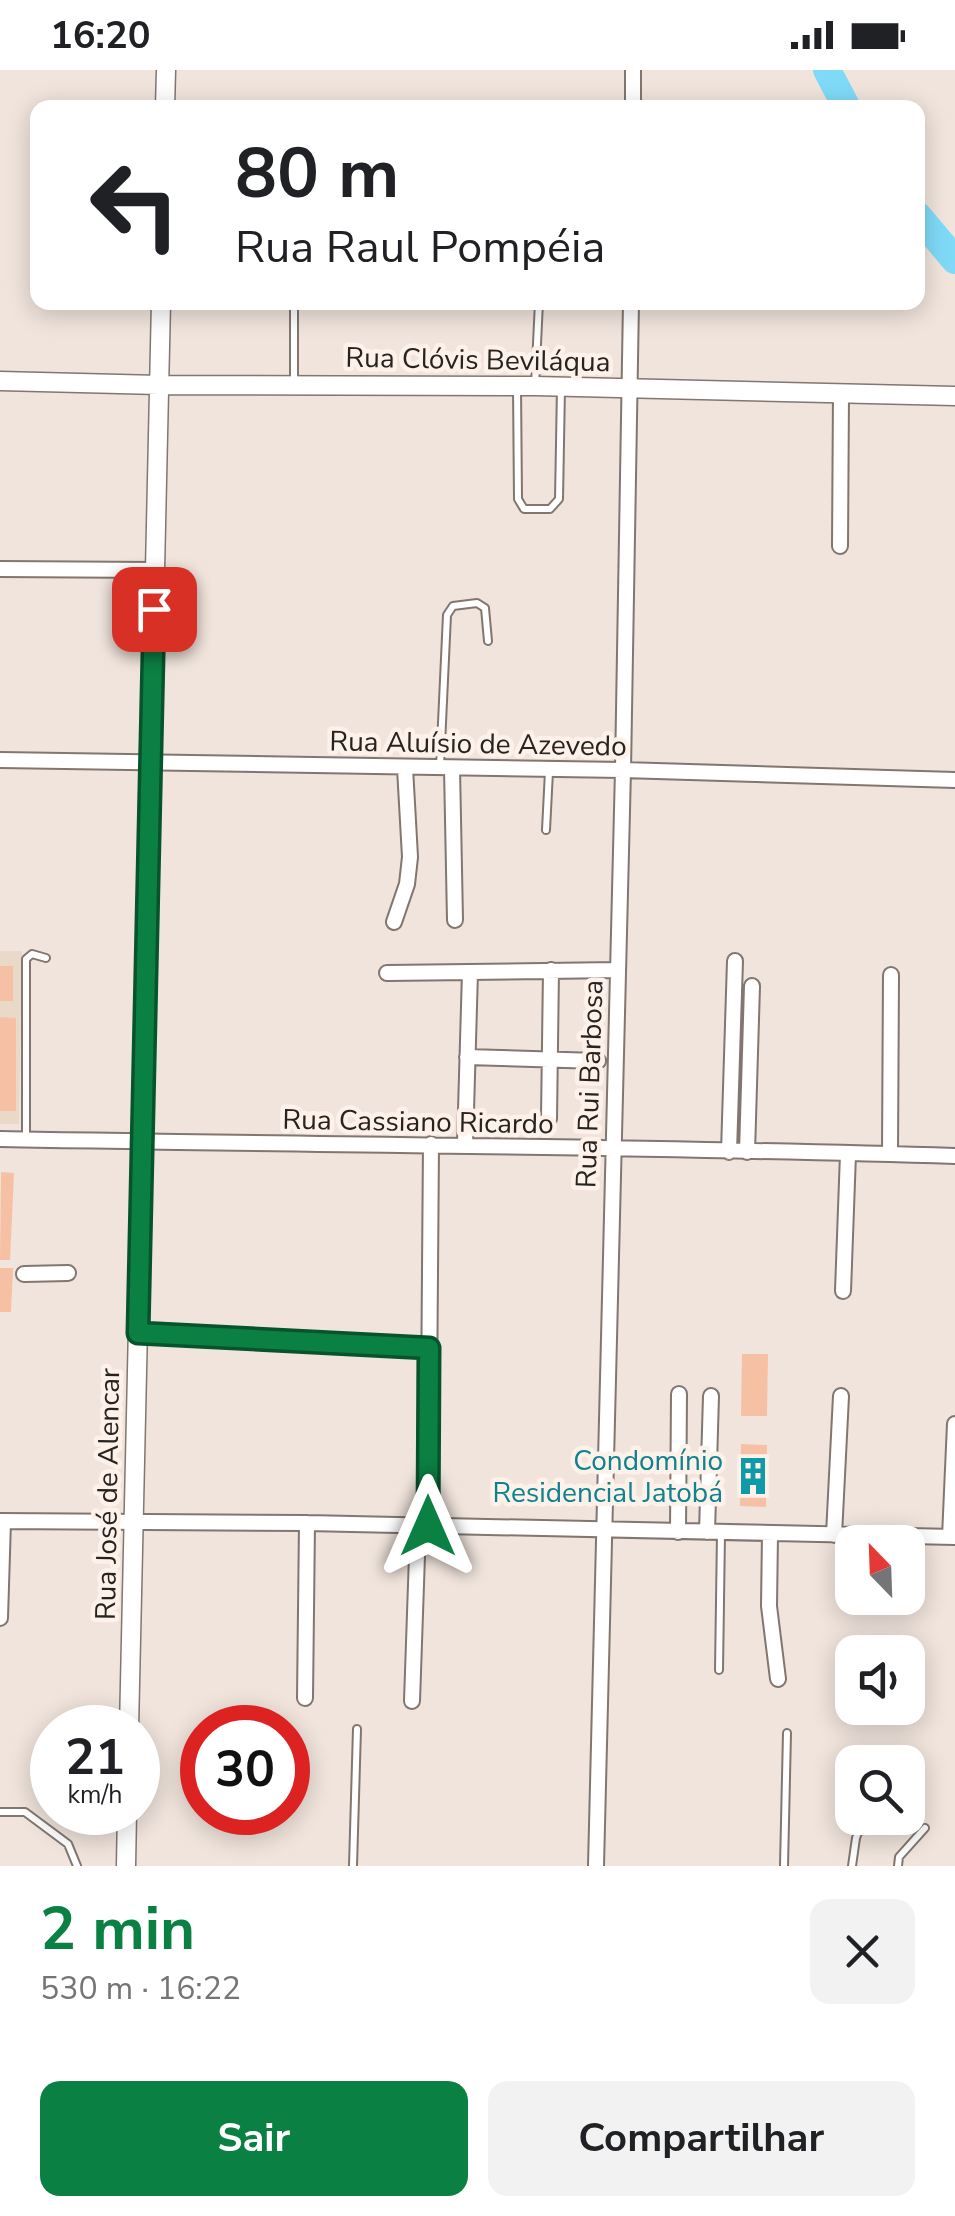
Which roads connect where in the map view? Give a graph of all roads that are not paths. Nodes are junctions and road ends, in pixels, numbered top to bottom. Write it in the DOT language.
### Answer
graph roads {
  1 [pos="166,70"];
  2 [pos="633,70"];
  3 [pos="165,100"];
  4 [pos="633,100"];
  5 [pos="161,310"];
  6 [pos="294,310"];
  7 [pos="538,310"];
  8 [pos="631,310"];
  9 [pos="0,380"];
  10 [pos="294,384"];
  11 [pos="159,385"];
  12 [pos="526,386"];
  13 [pos="561,386"];
  14 [pos="630,388"];
  15 [pos="841,393"];
  16 [pos="955,396"];
  17 [pos="840,546"];
  18 [pos="0,568"];
  19 [pos="155,570"];
  20 [pos="488,641"];
  21 [pos="0,760"];
  22 [pos="150,763"];
  23 [pos="406,768"];
  24 [pos="446,768"];
  25 [pos="548,770"];
  26 [pos="624,770"];
  27 [pos="955,780"];
  28 [pos="546,830"];
  29 [pos="456,920"];
  30 [pos="394,922"];
  31 [pos="46,958"];
  32 [pos="735,960"];
  33 [pos="550,970"];
  34 [pos="617,970"];
  35 [pos="470,972"];
  36 [pos="387,973"];
  37 [pos="892,975"];
  38 [pos="752,986"];
  39 [pos="467,1058"];
  40 [pos="550,1059"];
  41 [pos="598,1061"];
  42 [pos="549,1120"];
  43 [pos="0,1140"];
  44 [pos="26,1140"];
  45 [pos="142,1144"];
  46 [pos="431,1144"];
  47 [pos="465,1145"];
  48 [pos="612,1148"];
  49 [pos="730,1152"];
  50 [pos="747,1152"];
  51 [pos="848,1154"];
  52 [pos="890,1154"];
  53 [pos="955,1156"];
  54 [pos="24,1274"];
  55 [pos="68,1274"];
  56 [pos="842,1291"];
  57 [pos="138,1333"];
  58 [pos="429,1348"];
  59 [pos="679,1394"];
  60 [pos="711,1396"];
  61 [pos="841,1396"];
  62 [pos="955,1424"];
  63 [pos="1,1521"];
  64 [pos="134,1522"];
  65 [pos="307,1523"];
  66 [pos="423,1526"];
  67 [pos="605,1530"];
  68 [pos="678,1532"];
  69 [pos="714,1533"];
  70 [pos="770,1534"];
  71 [pos="834,1535"];
  72 [pos="953,1537"];
  73 [pos="0,1618"];
  74 [pos="718,1670"];
  75 [pos="778,1679"];
  76 [pos="306,1698"];
  77 [pos="412,1701"];
  78 [pos="130,1705"];
  79 [pos="357,1729"];
  80 [pos="788,1733"];
  81 [pos="0,1812"];
  82 [pos="127,1835"];
  83 [pos="857,1835"];
  84 [pos="918,1835"];
  85 [pos="77,1866"];
  86 [pos="126,1866"];
  87 [pos="353,1866"];
  88 [pos="596,1866"];
  89 [pos="784,1866"];
  90 [pos="852,1866"];
  91 [pos="898,1866"];
  1 -- 3 [label="street"];
  2 -- 4 [label="street"];
  5 -- 11 [label="street, Rua José de Alencar"];
  6 -- 10 [label="lane"];
  7 -- 12 [label="lane"];
  8 -- 14 [label="street, Rua Rui Barbosa"];
  9 -- 11 [label="street, Rua Clóvis Beviláqua"];
  10 -- 11 [label="street, Rua Clóvis Beviláqua"];
  10 -- 12 [label="street, Rua Clóvis Beviláqua"];
  11 -- 19 [label="street, Rua José de Alencar"];
  12 -- 13 [label="street, Rua Clóvis Beviláqua"];
  12 -- 13 [label="lane"];
  13 -- 14 [label="street, Rua Clóvis Beviláqua"];
  14 -- 15 [label="street, Rua Clóvis Beviláqua"];
  14 -- 26 [label="street, Rua Rui Barbosa"];
  15 -- 16 [label="street, Rua Clóvis Beviláqua"];
  15 -- 17 [label="street"];
  18 -- 19 [label="street"];
  19 -- 22 [label="street, Rua José de Alencar"];
  20 -- 24 [label="lane"];
  21 -- 22 [label="street, Rua Aluísio de Azevedo"];
  22 -- 23 [label="street, Rua Aluísio de Azevedo"];
  22 -- 45 [label="street, Rua José de Alencar"];
  23 -- 24 [label="street, Rua Aluísio de Azevedo"];
  23 -- 30 [label="street"];
  24 -- 25 [label="street, Rua Aluísio de Azevedo"];
  24 -- 29 [label="street"];
  25 -- 26 [label="street, Rua Aluísio de Azevedo"];
  25 -- 28 [label="lane"];
  26 -- 27 [label="street, Rua Aluísio de Azevedo"];
  26 -- 34 [label="street, Rua Rui Barbosa"];
  31 -- 44 [label="lane"];
  32 -- 49 [label="street"];
  33 -- 34 [label="street"];
  33 -- 35 [label="street"];
  33 -- 40 [label="street"];
  34 -- 48 [label="street, Rua Rui Barbosa"];
  35 -- 36 [label="street"];
  35 -- 39 [label="street"];
  37 -- 52 [label="street"];
  38 -- 50 [label="street"];
  39 -- 40 [label="street"];
  39 -- 47 [label="street"];
  40 -- 41 [label="street"];
  40 -- 42 [label="street"];
  43 -- 44 [label="street, Rua Cassiano Ricardo"];
  44 -- 45 [label="street, Rua Cassiano Ricardo"];
  45 -- 46 [label="street, Rua Cassiano Ricardo"];
  45 -- 57 [label="street, Rua José de Alencar"];
  46 -- 47 [label="street, Rua Cassiano Ricardo"];
  46 -- 58 [label="street"];
  47 -- 48 [label="street, Rua Cassiano Ricardo"];
  48 -- 49 [label="street, Rua Cassiano Ricardo"];
  48 -- 67 [label="street, Rua Rui Barbosa"];
  49 -- 50 [label="street, Rua Cassiano Ricardo"];
  50 -- 51 [label="street, Rua Cassiano Ricardo"];
  51 -- 52 [label="street, Rua Cassiano Ricardo"];
  51 -- 56 [label="street"];
  52 -- 53 [label="street, Rua Cassiano Ricardo"];
  54 -- 55 [label="street"];
  57 -- 58 [label="street"];
  57 -- 64 [label="street, Rua José de Alencar"];
  58 -- 66 [label="street"];
  59 -- 68 [label="street"];
  60 -- 69 [label="street"];
  61 -- 71 [label="street"];
  62 -- 72 [label="street"];
  63 -- 64 [label="street"];
  63 -- 73 [label="street"];
  64 -- 65 [label="street"];
  64 -- 78 [label="street, Rua José de Alencar"];
  65 -- 66 [label="street"];
  65 -- 76 [label="street"];
  66 -- 67 [label="street"];
  66 -- 77 [label="street"];
  67 -- 68 [label="street"];
  67 -- 88 [label="street, Rua Rui Barbosa"];
  68 -- 69 [label="street"];
  69 -- 70 [label="street"];
  69 -- 74 [label="lane"];
  70 -- 71 [label="street"];
  70 -- 75 [label="street"];
  71 -- 72 [label="street"];
  79 -- 87 [label="lane"];
  80 -- 89 [label="lane"];
  81 -- 85 [label="lane"];
  82 -- 86 [label="street"];
  83 -- 90 [label="lane"];
  84 -- 91 [label="lane"];
}
